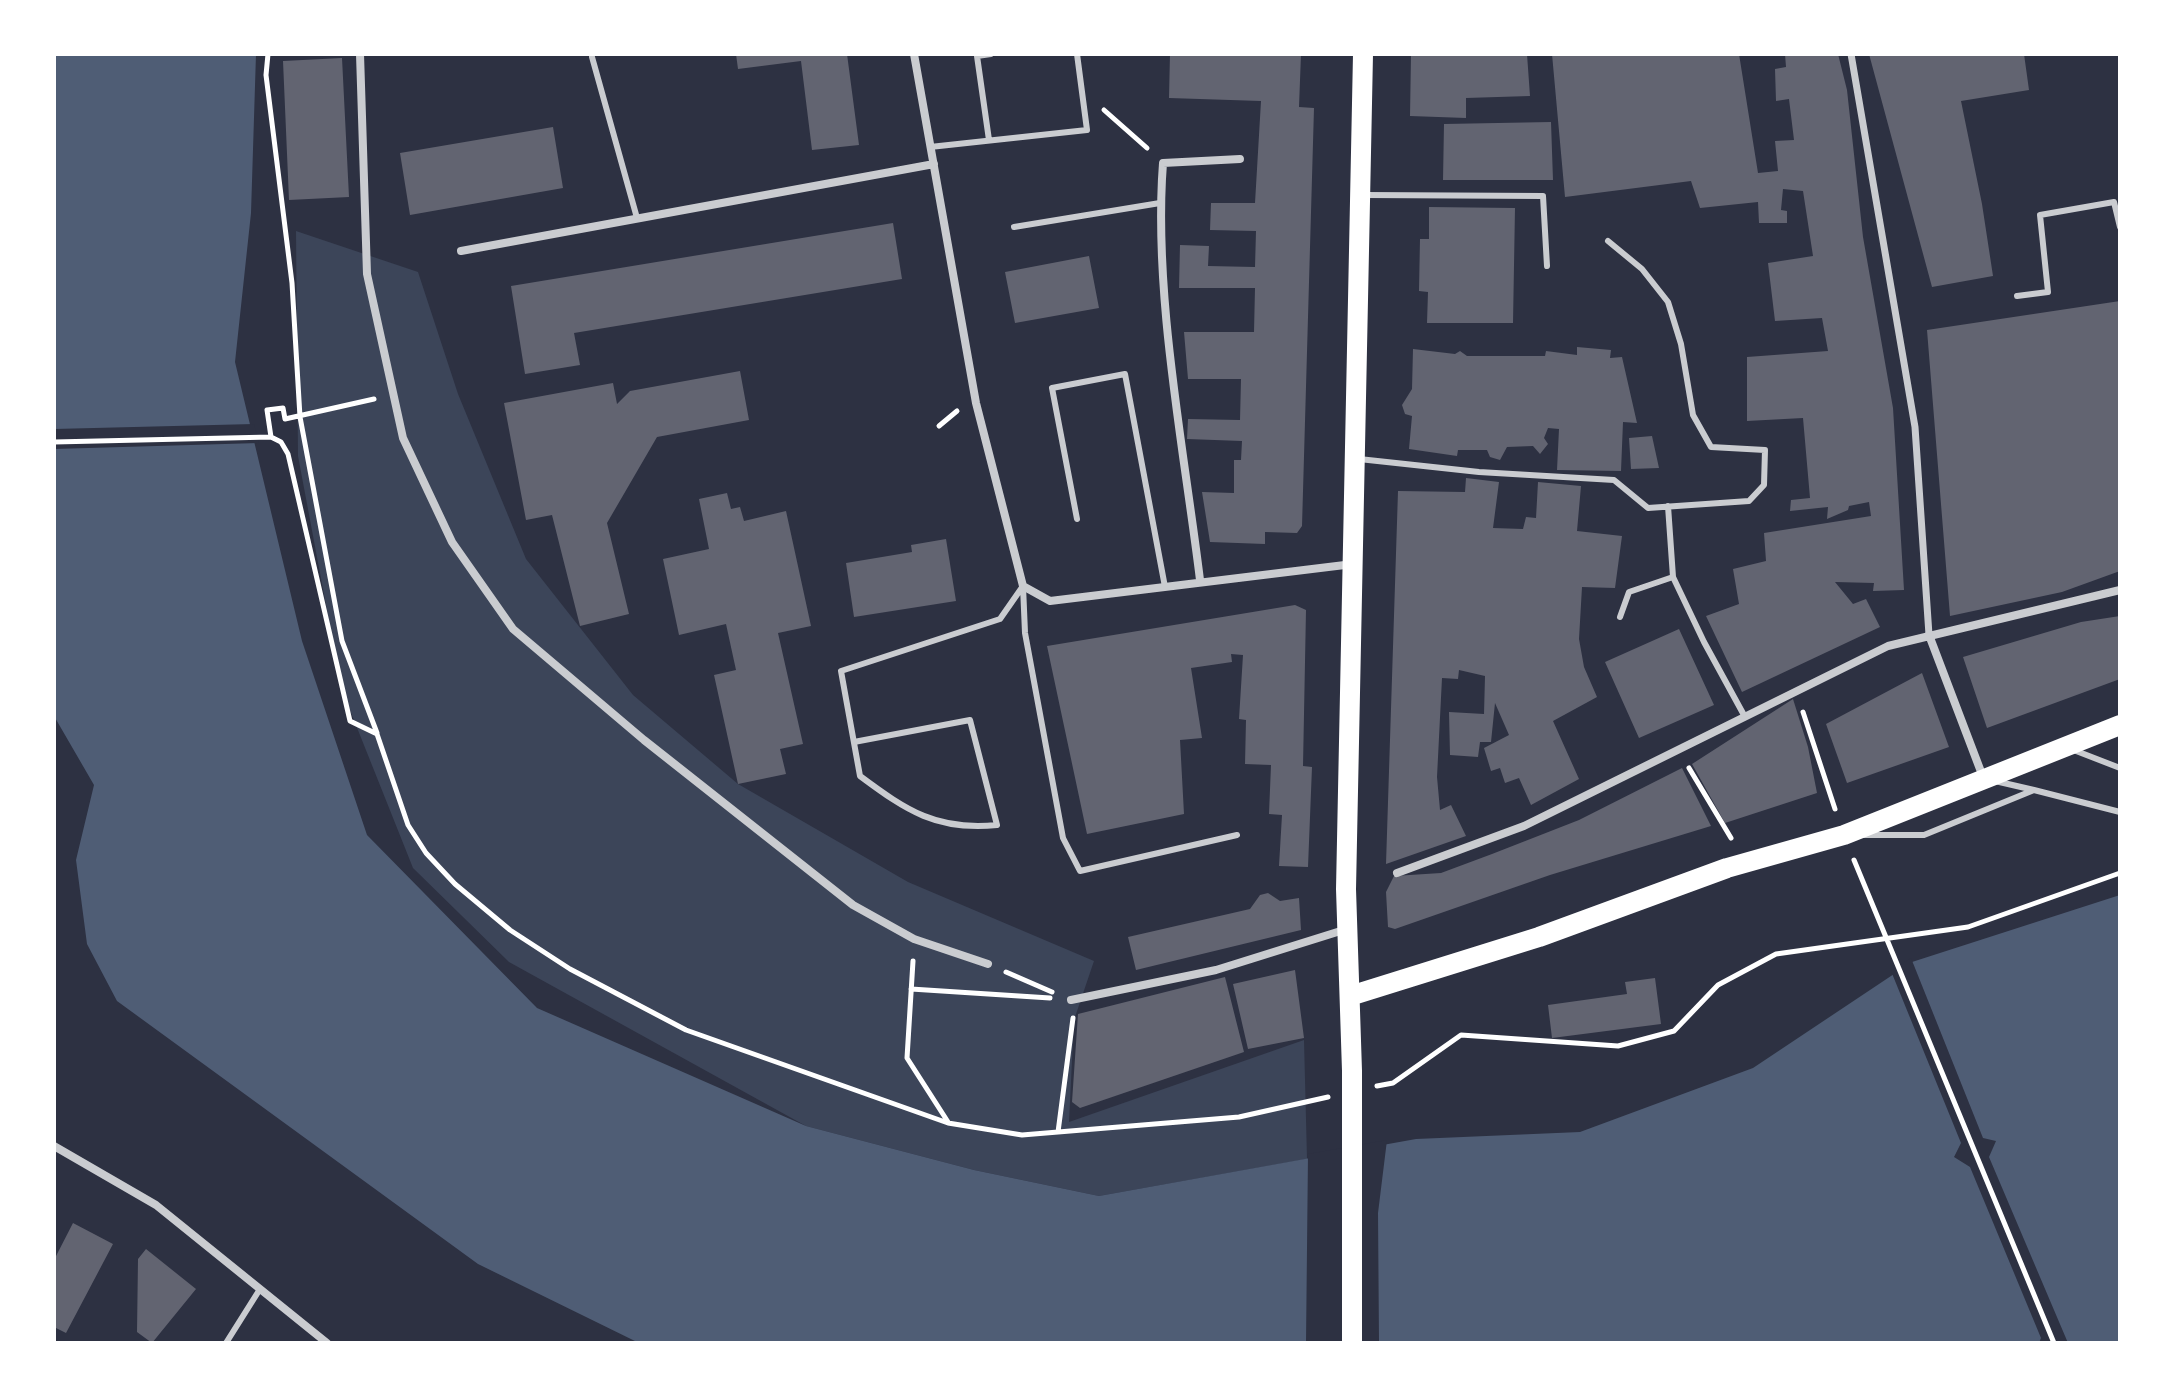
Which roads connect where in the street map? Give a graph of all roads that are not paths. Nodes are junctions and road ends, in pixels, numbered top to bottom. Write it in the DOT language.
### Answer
graph roads {
  1 [pos="360,54"];
  2 [pos="914,54"];
  3 [pos="991,54"];
  4 [pos="1077,54"];
  5 [pos="1363,54"];
  6 [pos="1851,54"];
  7 [pos="592,57"];
  8 [pos="989,140"];
  9 [pos="930,147"];
  10 [pos="1240,159"];
  11 [pos="934,164"];
  12 [pos="1361,195"];
  13 [pos="1160,203"];
  14 [pos="637,218"];
  15 [pos="2120,219"];
  16 [pos="1014,227"];
  17 [pos="2120,227"];
  18 [pos="1608,241"];
  19 [pos="461,251"];
  20 [pos="1547,266"];
  21 [pos="2017,296"];
  22 [pos="1356,459"];
  23 [pos="1668,506"];
  24 [pos="1077,519"];
  25 [pos="1354,564"];
  26 [pos="1673,577"];
  27 [pos="1200,580"];
  28 [pos="1023,586"];
  29 [pos="1165,587"];
  30 [pos="2120,590"];
  31 [pos="1620,617"];
  32 [pos="1929,635"];
  33 [pos="1745,717"];
  34 [pos="2120,726"];
  35 [pos="854,742"];
  36 [pos="2066,748"];
  37 [pos="2120,768"];
  38 [pos="1983,778"];
  39 [pos="2034,790"];
  40 [pos="2120,812"];
  41 [pos="1237,835"];
  42 [pos="1844,835"];
  43 [pos="1397,873"];
  44 [pos="1347,929"];
  45 [pos="988,964"];
  46 [pos="1350,996"];
  47 [pos="1073,1000"];
  48 [pos="54,1146"];
  49 [pos="260,1289"];
  50 [pos="226,1343"];
  51 [pos="327,1343"];
  52 [pos="1352,1343"];
  1 -- 45 [label="street"];
  2 -- 9 [label="street"];
  3 -- 8 [label="lane"];
  4 -- 8 [label="lane"];
  5 -- 12 [label="main road"];
  6 -- 32 [label="street"];
  7 -- 14 [label="lane"];
  8 -- 9 [label="lane"];
  9 -- 11 [label="street"];
  10 -- 13 [label="street"];
  11 -- 14 [label="street"];
  11 -- 28 [label="street"];
  12 -- 20 [label="lane"];
  12 -- 22 [label="main road"];
  13 -- 16 [label="lane"];
  13 -- 27 [label="street"];
  14 -- 19 [label="street"];
  15 -- 17 [label="lane"];
  15 -- 21 [label="lane"];
  18 -- 23 [label="lane"];
  22 -- 23 [label="lane"];
  22 -- 25 [label="main road"];
  23 -- 26 [label="lane"];
  24 -- 29 [label="lane"];
  25 -- 27 [label="street"];
  25 -- 44 [label="main road"];
  26 -- 31 [label="lane"];
  26 -- 33 [label="lane"];
  27 -- 29 [label="street"];
  28 -- 29 [label="street"];
  28 -- 35 [label="lane"];
  28 -- 41 [label="lane"];
  30 -- 32 [label="street"];
  32 -- 33 [label="street"];
  32 -- 38 [label="street"];
  33 -- 43 [label="street"];
  34 -- 36 [label="main road"];
  35 -- 35 [label="lane"];
  36 -- 37 [label="lane"];
  36 -- 38 [label="main road"];
  38 -- 39 [label="lane"];
  38 -- 42 [label="main road"];
  39 -- 40 [label="lane"];
  39 -- 42 [label="lane"];
  42 -- 46 [label="main road"];
  44 -- 46 [label="main road"];
  44 -- 47 [label="street"];
  46 -- 52 [label="main road"];
  48 -- 49 [label="street"];
  49 -- 50 [label="lane"];
  49 -- 51 [label="street"];
}
